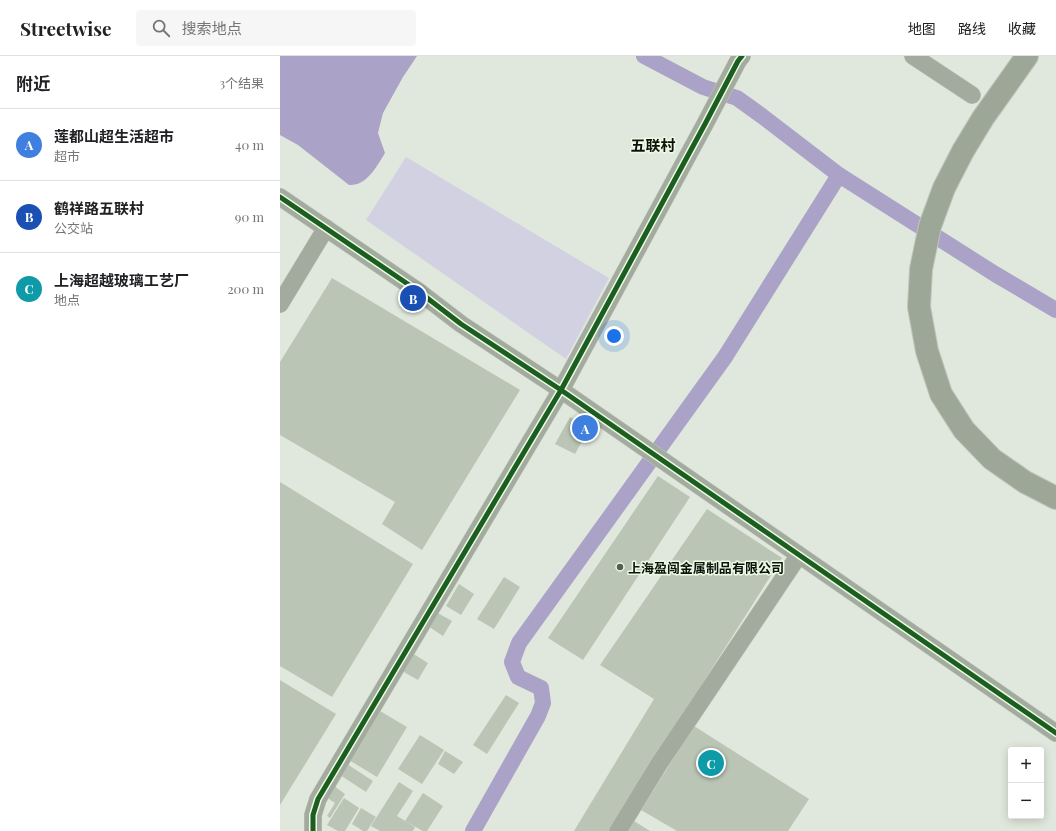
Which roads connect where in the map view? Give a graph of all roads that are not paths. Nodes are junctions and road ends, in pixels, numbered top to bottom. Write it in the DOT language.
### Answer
graph roads {
  1 [pos="742,56"];
  2 [pos="913,56"];
  3 [pos="1027,56"];
  4 [pos="1041,56"];
  5 [pos="972,95"];
  6 [pos="280,196"];
  7 [pos="326,228"];
  8 [pos="928,270"];
  9 [pos="280,304"];
  10 [pos="561,390"];
  11 [pos="1056,483"];
  12 [pos="1056,498"];
  13 [pos="799,555"];
  14 [pos="1056,733"];
  15 [pos="312,831"];
  16 [pos="618,831"];
  1 -- 10 [label="street"];
  2 -- 5 [label="street"];
  3 -- 8 [label="highway"];
  4 -- 8 [label="highway"];
  6 -- 7 [label="street"];
  7 -- 9 [label="street"];
  7 -- 10 [label="street"];
  8 -- 11 [label="highway"];
  8 -- 12 [label="highway"];
  10 -- 13 [label="street"];
  10 -- 15 [label="street"];
  13 -- 14 [label="street"];
  13 -- 16 [label="street"];
}
